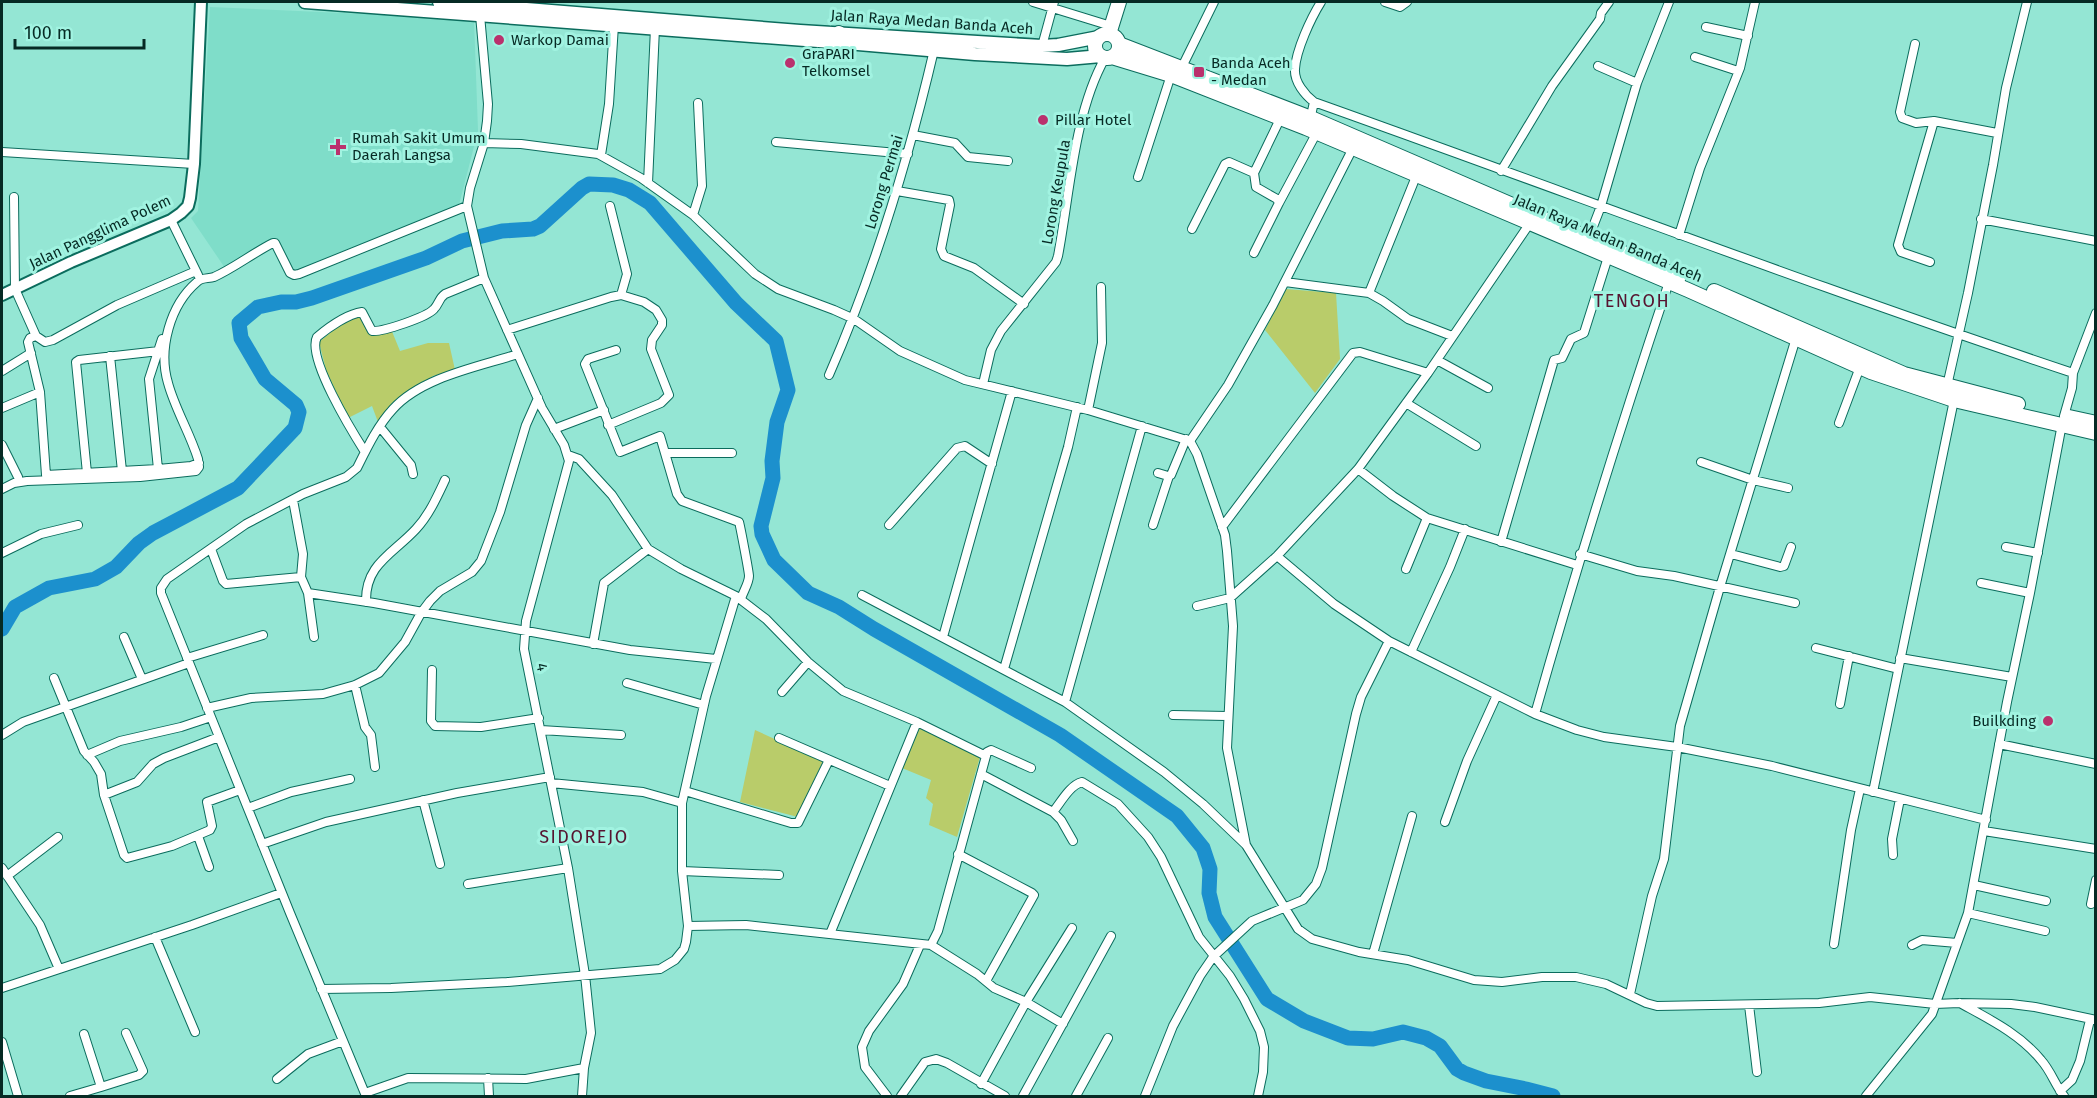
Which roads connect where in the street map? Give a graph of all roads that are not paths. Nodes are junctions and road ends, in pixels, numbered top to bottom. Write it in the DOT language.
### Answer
graph roads {
  1 [pos="201,2"];
  2 [pos="305,2"];
  3 [pos="439,2"];
  4 [pos="1033,2"];
  5 [pos="1119,2"];
  6 [pos="1214,2"];
  7 [pos="1321,2"];
  8 [pos="1385,2"];
  9 [pos="1407,2"];
  10 [pos="1609,2"];
  11 [pos="1669,2"];
  12 [pos="1755,2"];
  13 [pos="2027,2"];
  14 [pos="1053,4"];
  15 [pos="405,6"];
  16 [pos="574,12"];
  17 [pos="480,15"];
  18 [pos="614,25"];
  19 [pos="1707,27"];
  20 [pos="655,28"];
  21 [pos="1106,32"];
  22 [pos="1748,36"];
  23 [pos="838,38"];
  24 [pos="1915,44"];
  25 [pos="1042,46"];
  26 [pos="934,50"];
  27 [pos="1109,54"];
  28 [pos="1695,57"];
  29 [pos="1598,66"];
  30 [pos="1176,71"];
  31 [pos="1738,71"];
  32 [pos="1637,83"];
  33 [pos="1314,102"];
  34 [pos="698,103"];
  35 [pos="1281,117"];
  36 [pos="1934,121"];
  37 [pos="1311,126"];
  38 [pos="1997,133"];
  39 [pos="913,135"];
  40 [pos="776,142"];
  41 [pos="484,143"];
  42 [pos="1353,148"];
  43 [pos="2,152"];
  44 [pos="908,154"];
  45 [pos="601,155"];
  46 [pos="1008,161"];
  47 [pos="194,164"];
  48 [pos="1501,171"];
  49 [pos="1254,173"];
  50 [pos="1417,174"];
  51 [pos="1138,177"];
  52 [pos="648,183"];
  53 [pos="897,191"];
  54 [pos="14,197"];
  55 [pos="1279,203"];
  56 [pos="467,206"];
  57 [pos="610,206"];
  58 [pos="1600,206"];
  59 [pos="693,215"];
  60 [pos="1981,219"];
  61 [pos="171,220"];
  62 [pos="1530,223"];
  63 [pos="1192,229"];
  64 [pos="1679,235"];
  65 [pos="1589,237"];
  66 [pos="2096,241"];
  67 [pos="1254,253"];
  68 [pos="1608,257"];
  69 [pos="1930,262"];
  70 [pos="198,275"];
  71 [pos="484,278"];
  72 [pos="1285,282"];
  73 [pos="1669,282"];
  74 [pos="1690,286"];
  75 [pos="1101,287"];
  76 [pos="15,289"];
  77 [pos="1369,293"];
  78 [pos="2,295"];
  79 [pos="621,295"];
  80 [pos="1024,304"];
  81 [pos="2096,313"];
  82 [pos="854,319"];
  83 [pos="507,330"];
  84 [pos="1959,335"];
  85 [pos="36,336"];
  86 [pos="1452,336"];
  87 [pos="1796,338"];
  88 [pos="616,350"];
  89 [pos="159,351"];
  90 [pos="31,353"];
  91 [pos="518,354"];
  92 [pos="110,356"];
  93 [pos="1437,360"];
  94 [pos="1860,367"];
  95 [pos="2,371"];
  96 [pos="1428,373"];
  97 [pos="2073,373"];
  98 [pos="829,375"];
  99 [pos="983,384"];
  100 [pos="1947,386"];
  101 [pos="1488,388"];
  102 [pos="1012,390"];
  103 [pos="40,392"];
  104 [pos="537,398"];
  105 [pos="1972,398"];
  106 [pos="1954,400"];
  107 [pos="1406,403"];
  108 [pos="1077,407"];
  109 [pos="2,408"];
  110 [pos="604,410"];
  111 [pos="1088,410"];
  112 [pos="2063,420"];
  113 [pos="1839,423"];
  114 [pos="2096,423"];
  115 [pos="608,425"];
  116 [pos="1142,426"];
  117 [pos="380,427"];
  118 [pos="554,429"];
  119 [pos="2096,433"];
  120 [pos="1188,440"];
  121 [pos="2,445"];
  122 [pos="1476,446"];
  123 [pos="365,452"];
  124 [pos="666,453"];
  125 [pos="732,453"];
  126 [pos="568,455"];
  127 [pos="1701,462"];
  128 [pos="199,463"];
  129 [pos="992,464"];
  130 [pos="1358,469"];
  131 [pos="158,470"];
  132 [pos="122,471"];
  133 [pos="87,473"];
  134 [pos="1158,473"];
  135 [pos="413,474"];
  136 [pos="46,475"];
  137 [pos="1169,476"];
  138 [pos="16,480"];
  139 [pos="445,480"];
  140 [pos="1753,480"];
  141 [pos="1788,488"];
  142 [pos="2,489"];
  143 [pos="293,500"];
  144 [pos="1427,518"];
  145 [pos="78,525"];
  146 [pos="889,525"];
  147 [pos="1153,525"];
  148 [pos="1221,527"];
  149 [pos="1465,529"];
  150 [pos="1501,542"];
  151 [pos="1791,547"];
  152 [pos="2006,547"];
  153 [pos="211,549"];
  154 [pos="648,549"];
  155 [pos="2,550"];
  156 [pos="2038,553"];
  157 [pos="1581,554"];
  158 [pos="1731,554"];
  159 [pos="1277,556"];
  160 [pos="1576,566"];
  161 [pos="1406,569"];
  162 [pos="301,577"];
  163 [pos="1981,583"];
  164 [pos="1720,587"];
  165 [pos="308,593"];
  166 [pos="2030,593"];
  167 [pos="862,595"];
  168 [pos="738,597"];
  169 [pos="1230,598"];
  170 [pos="366,602"];
  171 [pos="1796,603"];
  172 [pos="1197,606"];
  173 [pos="421,613"];
  174 [pos="524,633"];
  175 [pos="263,635"];
  176 [pos="124,636"];
  177 [pos="314,637"];
  178 [pos="943,637"];
  179 [pos="1389,641"];
  180 [pos="593,644"];
  181 [pos="1816,648"];
  182 [pos="1411,652"];
  183 [pos="1850,656"];
  184 [pos="1900,658"];
  185 [pos="716,659"];
  186 [pos="188,660"];
  187 [pos="807,662"];
  188 [pos="1004,669"];
  189 [pos="1898,669"];
  190 [pos="432,670"];
  191 [pos="2012,677"];
  192 [pos="54,678"];
  193 [pos="142,679"];
  194 [pos="627,684"];
  195 [pos="355,685"];
  196 [pos="782,692"];
  197 [pos="1497,695"];
  198 [pos="1065,702"];
  199 [pos="1839,704"];
  200 [pos="704,705"];
  201 [pos="64,707"];
  202 [pos="207,708"];
  203 [pos="1535,714"];
  204 [pos="1173,716"];
  205 [pos="1227,716"];
  206 [pos="211,717"];
  207 [pos="539,718"];
  208 [pos="917,722"];
  209 [pos="541,729"];
  210 [pos="2,735"];
  211 [pos="621,735"];
  212 [pos="219,737"];
  213 [pos="779,738"];
  214 [pos="1999,744"];
  215 [pos="1677,747"];
  216 [pos="87,755"];
  217 [pos="986,756"];
  218 [pos="829,760"];
  219 [pos="2096,764"];
  220 [pos="375,767"];
  221 [pos="1032,768"];
  222 [pos="981,774"];
  223 [pos="350,779"];
  224 [pos="551,780"];
  225 [pos="890,786"];
  226 [pos="1860,789"];
  227 [pos="240,790"];
  228 [pos="685,791"];
  229 [pos="1873,792"];
  230 [pos="104,795"];
  231 [pos="1900,799"];
  232 [pos="423,800"];
  233 [pos="682,803"];
  234 [pos="248,808"];
  235 [pos="1053,812"];
  236 [pos="1412,816"];
  237 [pos="1986,820"];
  238 [pos="1445,822"];
  239 [pos="1984,831"];
  240 [pos="198,836"];
  241 [pos="58,837"];
  242 [pos="1073,841"];
  243 [pos="262,844"];
  244 [pos="1246,845"];
  245 [pos="2096,849"];
  246 [pos="958,854"];
  247 [pos="1893,855"];
  248 [pos="440,864"];
  249 [pos="209,867"];
  250 [pos="2,868"];
  251 [pos="568,868"];
  252 [pos="682,871"];
  253 [pos="779,875"];
  254 [pos="7,876"];
  255 [pos="2096,880"];
  256 [pos="468,884"];
  257 [pos="1974,885"];
  258 [pos="281,893"];
  259 [pos="2046,901"];
  260 [pos="2091,904"];
  261 [pos="1284,909"];
  262 [pos="1968,913"];
  263 [pos="688,926"];
  264 [pos="1072,928"];
  265 [pos="2045,931"];
  266 [pos="830,934"];
  267 [pos="1111,936"];
  268 [pos="155,938"];
  269 [pos="1957,943"];
  270 [pos="1834,944"];
  271 [pos="920,945"];
  272 [pos="931,945"];
  273 [pos="1912,945"];
  274 [pos="1215,954"];
  275 [pos="1373,954"];
  276 [pos="59,969"];
  277 [pos="585,975"];
  278 [pos="986,981"];
  279 [pos="2,988"];
  280 [pos="321,988"];
  281 [pos="1630,994"];
  282 [pos="1026,1002"];
  283 [pos="1959,1003"];
  284 [pos="1935,1004"];
  285 [pos="1749,1005"];
  286 [pos="2093,1020"];
  287 [pos="1063,1024"];
  288 [pos="195,1032"];
  289 [pos="126,1033"];
  290 [pos="84,1034"];
  291 [pos="1108,1038"];
  292 [pos="343,1041"];
  293 [pos="2,1042"];
  294 [pos="584,1068"];
  295 [pos="1757,1072"];
  296 [pos="488,1078"];
  297 [pos="277,1079"];
  298 [pos="981,1084"];
  299 [pos="101,1087"];
  300 [pos="2062,1094"];
  301 [pos="366,1095"];
  302 [pos="18,1096"];
  303 [pos="70,1096"];
  304 [pos="489,1096"];
  305 [pos="582,1096"];
  306 [pos="887,1096"];
  307 [pos="901,1096"];
  308 [pos="1005,1096"];
  309 [pos="1023,1096"];
  310 [pos="1076,1096"];
  311 [pos="1145,1096"];
  312 [pos="1258,1096"];
  313 [pos="1866,1096"];
  1 -- 47 [label="street, Jalan Pangglima Polem"];
  2 -- 15 [label="main road"];
  3 -- 16 [label="main road, Jalan Raya Medan Banda Aceh"];
  4 -- 14 [label="street"];
  5 -- 21 [label="highway"];
  6 -- 30 [label="street"];
  7 -- 33 [label="street"];
  8 -- 9 [label="street"];
  10 -- 48 [label="street"];
  11 -- 32 [label="street"];
  12 -- 22 [label="street"];
  13 -- 38 [label="street"];
  14 -- 21 [label="street"];
  14 -- 25 [label="street"];
  15 -- 17 [label="main road"];
  16 -- 17 [label="main road"];
  16 -- 18 [label="main road"];
  16 -- 23 [label="main road, Jalan Raya Medan Banda Aceh"];
  17 -- 41 [label="street"];
  18 -- 20 [label="main road"];
  18 -- 45 [label="street"];
  19 -- 22 [label="street"];
  20 -- 23 [label="main road"];
  20 -- 52 [label="street"];
  21 -- 25 [label="main road, Jalan Raya Medan Banda Aceh"];
  21 -- 27 [label="highway"];
  21 -- 27 [label="highway"];
  22 -- 31 [label="street"];
  23 -- 25 [label="main road, Jalan Raya Medan Banda Aceh"];
  23 -- 26 [label="main road"];
  24 -- 36 [label="street"];
  26 -- 27 [label="main road"];
  26 -- 39 [label="street, Lorong Permai"];
  27 -- 30 [label="highway, Jalan Raya Medan Banda Aceh"];
  27 -- 80 [label="street, Lorong Keupula"];
  28 -- 31 [label="street"];
  29 -- 32 [label="street"];
  30 -- 35 [label="highway, Jalan Raya Medan Banda Aceh"];
  30 -- 37 [label="highway, Jalan Raya Medan Banda Aceh"];
  30 -- 51 [label="street"];
  31 -- 64 [label="street"];
  32 -- 58 [label="street"];
  33 -- 37 [label="street"];
  33 -- 48 [label="street"];
  34 -- 59 [label="street"];
  35 -- 37 [label="highway, Jalan Raya Medan Banda Aceh"];
  35 -- 49 [label="street"];
  36 -- 38 [label="street"];
  36 -- 69 [label="street"];
  37 -- 42 [label="highway, Jalan Raya Medan Banda Aceh"];
  37 -- 55 [label="street"];
  37 -- 65 [label="highway, Jalan Raya Medan Banda Aceh"];
  38 -- 60 [label="street"];
  39 -- 44 [label="street, Lorong Permai"];
  39 -- 46 [label="street"];
  40 -- 44 [label="street"];
  41 -- 45 [label="street"];
  41 -- 56 [label="street"];
  42 -- 50 [label="highway, Jalan Raya Medan Banda Aceh"];
  42 -- 72 [label="street"];
  43 -- 47 [label="street"];
  44 -- 53 [label="street, Lorong Permai"];
  45 -- 52 [label="street"];
  47 -- 61 [label="street, Jalan Pangglima Polem"];
  48 -- 58 [label="street"];
  49 -- 55 [label="street"];
  49 -- 63 [label="street"];
  50 -- 62 [label="highway, Jalan Raya Medan Banda Aceh"];
  50 -- 77 [label="street"];
  52 -- 59 [label="street"];
  53 -- 80 [label="street"];
  53 -- 82 [label="street, Lorong Permai"];
  54 -- 76 [label="street"];
  55 -- 67 [label="street"];
  56 -- 70 [label="street"];
  56 -- 71 [label="street"];
  57 -- 79 [label="street"];
  58 -- 64 [label="street"];
  58 -- 65 [label="street"];
  59 -- 82 [label="street"];
  60 -- 66 [label="street"];
  60 -- 84 [label="street"];
  61 -- 70 [label="street"];
  61 -- 76 [label="street, Jalan Pangglima Polem"];
  62 -- 68 [label="highway, Jalan Raya Medan Banda Aceh"];
  62 -- 86 [label="street"];
  64 -- 84 [label="street"];
  65 -- 74 [label="highway, Jalan Raya Medan Banda Aceh"];
  68 -- 73 [label="highway, Jalan Raya Medan Banda Aceh"];
  68 -- 150 [label="street"];
  70 -- 85 [label="street"];
  70 -- 89 [label="street"];
  70 -- 128 [label="street"];
  71 -- 83 [label="street"];
  71 -- 123 [label="street"];
  72 -- 77 [label="street"];
  72 -- 120 [label="street"];
  73 -- 74 [label="highway, Jalan Raya Medan Banda Aceh"];
  73 -- 157 [label="street"];
  74 -- 87 [label="highway, Jalan Raya Medan Banda Aceh"];
  74 -- 100 [label="highway, Jalan Raya Medan Banda Aceh"];
  75 -- 111 [label="street"];
  76 -- 78 [label="street, Jalan Pangglima Polem"];
  76 -- 85 [label="street"];
  77 -- 86 [label="street"];
  79 -- 83 [label="street"];
  79 -- 115 [label="street"];
  80 -- 99 [label="street, Lorong Keupula"];
  81 -- 97 [label="street"];
  82 -- 98 [label="street, Lorong Permai"];
  82 -- 99 [label="street"];
  83 -- 91 [label="street"];
  84 -- 97 [label="street"];
  84 -- 100 [label="street"];
  85 -- 90 [label="street"];
  86 -- 93 [label="street"];
  87 -- 94 [label="highway, Jalan Raya Medan Banda Aceh"];
  87 -- 140 [label="street"];
  88 -- 110 [label="street"];
  89 -- 92 [label="street"];
  89 -- 131 [label="street"];
  90 -- 95 [label="street"];
  90 -- 103 [label="street"];
  91 -- 104 [label="street"];
  91 -- 117 [label="street"];
  92 -- 132 [label="street"];
  92 -- 133 [label="street"];
  93 -- 96 [label="street"];
  93 -- 101 [label="street"];
  94 -- 106 [label="highway, Jalan Raya Medan Banda Aceh"];
  94 -- 113 [label="street"];
  96 -- 107 [label="street"];
  96 -- 148 [label="street"];
  97 -- 112 [label="street"];
  99 -- 102 [label="street"];
  100 -- 105 [label="highway, Jalan Raya Medan Banda Aceh"];
  102 -- 108 [label="street"];
  102 -- 129 [label="street"];
  103 -- 109 [label="street"];
  103 -- 136 [label="street"];
  104 -- 118 [label="street"];
  104 -- 173 [label="street"];
  105 -- 106 [label="highway, Jalan Raya Medan Banda Aceh"];
  105 -- 112 [label="highway, Jalan Raya Medan Banda Aceh"];
  106 -- 184 [label="street"];
  107 -- 122 [label="street"];
  107 -- 130 [label="street"];
  108 -- 111 [label="street"];
  108 -- 188 [label="street"];
  110 -- 115 [label="street"];
  110 -- 118 [label="street"];
  111 -- 116 [label="street"];
  112 -- 114 [label="highway, Jalan Raya Medan Banda Aceh"];
  112 -- 119 [label="highway, Jalan Raya Medan Banda Aceh"];
  112 -- 156 [label="street"];
  115 -- 124 [label="street"];
  116 -- 120 [label="street"];
  116 -- 198 [label="street"];
  117 -- 123 [label="street"];
  117 -- 135 [label="street"];
  118 -- 126 [label="street"];
  120 -- 137 [label="street"];
  120 -- 148 [label="street"];
  121 -- 138 [label="street"];
  123 -- 143 [label="street"];
  124 -- 125 [label="street"];
  124 -- 168 [label="street"];
  126 -- 154 [label="street"];
  126 -- 174 [label="street, 4"];
  127 -- 140 [label="street"];
  128 -- 131 [label="street"];
  128 -- 138 [label="street"];
  129 -- 146 [label="street"];
  129 -- 178 [label="street"];
  130 -- 144 [label="street"];
  130 -- 159 [label="street"];
  131 -- 132 [label="street"];
  132 -- 133 [label="street"];
  133 -- 136 [label="street"];
  134 -- 137 [label="street"];
  136 -- 138 [label="street"];
  137 -- 147 [label="street"];
  138 -- 142 [label="street"];
  139 -- 170 [label="street"];
  140 -- 141 [label="street"];
  140 -- 158 [label="street"];
  143 -- 153 [label="street"];
  143 -- 162 [label="street"];
  144 -- 149 [label="street"];
  144 -- 161 [label="street"];
  145 -- 155 [label="street"];
  148 -- 169 [label="street"];
  149 -- 150 [label="street"];
  149 -- 182 [label="street"];
  150 -- 160 [label="street"];
  151 -- 158 [label="street"];
  152 -- 156 [label="street"];
  153 -- 162 [label="street"];
  153 -- 186 [label="street"];
  154 -- 168 [label="street"];
  154 -- 180 [label="street"];
  156 -- 166 [label="street"];
  157 -- 160 [label="street"];
  157 -- 164 [label="street"];
  158 -- 164 [label="street"];
  159 -- 169 [label="street"];
  159 -- 179 [label="street"];
  160 -- 203 [label="street"];
  162 -- 165 [label="street"];
  163 -- 166 [label="street"];
  164 -- 171 [label="street"];
  164 -- 215 [label="street"];
  165 -- 170 [label="street"];
  165 -- 177 [label="street"];
  166 -- 191 [label="street"];
  167 -- 178 [label="street"];
  168 -- 185 [label="street"];
  168 -- 187 [label="street"];
  169 -- 172 [label="street"];
  169 -- 205 [label="street"];
  170 -- 173 [label="street"];
  173 -- 174 [label="street"];
  173 -- 195 [label="street"];
  174 -- 180 [label="street"];
  174 -- 207 [label="street, 4"];
  175 -- 186 [label="street"];
  176 -- 193 [label="street"];
  178 -- 188 [label="street"];
  179 -- 182 [label="street"];
  179 -- 261 [label="street"];
  180 -- 185 [label="street"];
  181 -- 183 [label="street"];
  182 -- 197 [label="street"];
  183 -- 189 [label="street"];
  183 -- 199 [label="street"];
  184 -- 189 [label="street"];
  184 -- 191 [label="street"];
  185 -- 200 [label="street"];
  186 -- 193 [label="street"];
  186 -- 202 [label="street"];
  187 -- 196 [label="street"];
  187 -- 208 [label="street"];
  188 -- 198 [label="street"];
  189 -- 229 [label="street"];
  190 -- 207 [label="street"];
  191 -- 214 [label="street"];
  192 -- 201 [label="street"];
  193 -- 201 [label="street"];
  194 -- 200 [label="street"];
  195 -- 202 [label="street"];
  195 -- 220 [label="street"];
  197 -- 203 [label="street"];
  197 -- 238 [label="street"];
  198 -- 244 [label="street"];
  200 -- 228 [label="street"];
  201 -- 210 [label="street"];
  201 -- 216 [label="street"];
  202 -- 206 [label="street"];
  203 -- 215 [label="street"];
  204 -- 205 [label="street"];
  205 -- 244 [label="street"];
  206 -- 212 [label="street"];
  206 -- 216 [label="street"];
  207 -- 209 [label="street, 4"];
  208 -- 217 [label="street"];
  208 -- 225 [label="street"];
  209 -- 211 [label="street"];
  209 -- 224 [label="street, 4"];
  212 -- 227 [label="street"];
  212 -- 230 [label="street"];
  213 -- 218 [label="street"];
  214 -- 219 [label="street"];
  214 -- 237 [label="street"];
  215 -- 226 [label="street"];
  215 -- 281 [label="street"];
  216 -- 230 [label="street"];
  217 -- 221 [label="street"];
  217 -- 222 [label="street"];
  218 -- 225 [label="street"];
  218 -- 228 [label="street"];
  222 -- 235 [label="street"];
  222 -- 246 [label="street"];
  223 -- 234 [label="street"];
  224 -- 232 [label="street"];
  224 -- 233 [label="street"];
  224 -- 251 [label="street, 4"];
  225 -- 266 [label="street"];
  226 -- 229 [label="street"];
  226 -- 270 [label="street"];
  227 -- 234 [label="street"];
  227 -- 240 [label="street"];
  228 -- 233 [label="street"];
  229 -- 231 [label="street"];
  230 -- 240 [label="street"];
  231 -- 237 [label="street"];
  231 -- 247 [label="street"];
  232 -- 243 [label="street"];
  232 -- 248 [label="street"];
  233 -- 252 [label="street"];
  234 -- 243 [label="street"];
  235 -- 242 [label="street"];
  235 -- 274 [label="street"];
  236 -- 275 [label="street"];
  237 -- 239 [label="street"];
  239 -- 245 [label="street"];
  239 -- 257 [label="street"];
  240 -- 249 [label="street"];
  241 -- 254 [label="street"];
  243 -- 258 [label="street"];
  244 -- 261 [label="street"];
  246 -- 272 [label="street"];
  246 -- 278 [label="street"];
  250 -- 254 [label="street"];
  251 -- 256 [label="street"];
  251 -- 277 [label="street, 4"];
  252 -- 253 [label="street"];
  252 -- 263 [label="street"];
  254 -- 276 [label="street"];
  255 -- 260 [label="street"];
  257 -- 259 [label="street"];
  257 -- 262 [label="street"];
  258 -- 268 [label="street"];
  258 -- 280 [label="street"];
  261 -- 274 [label="street"];
  261 -- 275 [label="street"];
  262 -- 265 [label="street"];
  262 -- 269 [label="street"];
  263 -- 266 [label="street"];
  263 -- 277 [label="street"];
  264 -- 282 [label="street"];
  266 -- 271 [label="street"];
  267 -- 287 [label="street"];
  268 -- 276 [label="street"];
  268 -- 288 [label="street"];
  269 -- 273 [label="street"];
  269 -- 284 [label="street"];
  271 -- 272 [label="street"];
  271 -- 306 [label="street"];
  272 -- 278 [label="street"];
  274 -- 311 [label="street"];
  274 -- 312 [label="street"];
  275 -- 281 [label="street"];
  276 -- 279 [label="street"];
  277 -- 280 [label="street"];
  277 -- 294 [label="street, 4"];
  278 -- 282 [label="street"];
  280 -- 292 [label="street"];
  281 -- 285 [label="street"];
  282 -- 287 [label="street"];
  282 -- 298 [label="street"];
  283 -- 284 [label="street"];
  283 -- 286 [label="street"];
  283 -- 300 [label="street"];
  284 -- 285 [label="street"];
  284 -- 313 [label="street"];
  285 -- 295 [label="street"];
  286 -- 300 [label="street"];
  287 -- 309 [label="street"];
  289 -- 299 [label="street"];
  290 -- 299 [label="street"];
  291 -- 310 [label="street"];
  292 -- 297 [label="street"];
  292 -- 301 [label="street"];
  293 -- 302 [label="street"];
  294 -- 296 [label="street"];
  294 -- 305 [label="street, 4"];
  296 -- 301 [label="street"];
  296 -- 304 [label="street"];
  298 -- 307 [label="street"];
  298 -- 308 [label="street"];
  299 -- 303 [label="street"];
}
